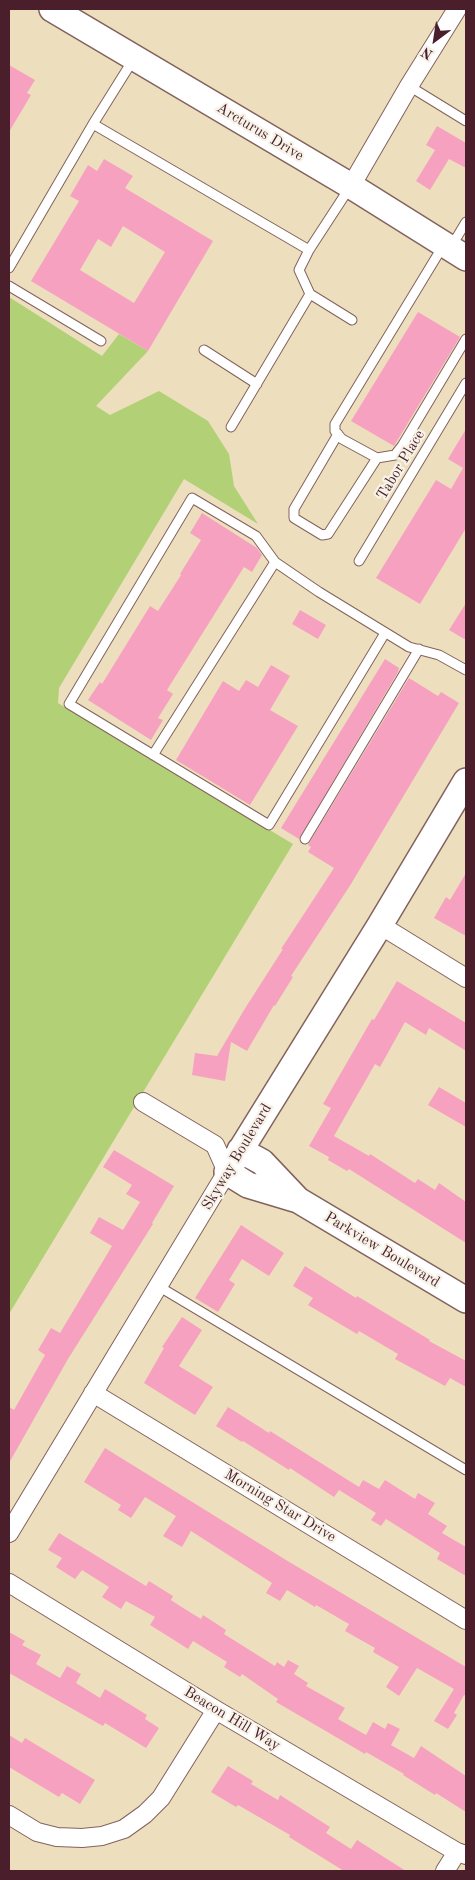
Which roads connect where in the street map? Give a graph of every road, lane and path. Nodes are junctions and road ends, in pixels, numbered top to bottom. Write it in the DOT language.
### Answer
graph roads {
  1 [pos="52,9"];
  2 [pos="457,9"];
  3 [pos="135,58"];
  4 [pos="409,86"];
  5 [pos="466,121"];
  6 [pos="94,124"];
  7 [pos="351,186"];
  8 [pos="466,222"];
  9 [pos="309,250"];
  10 [pos="454,250"];
  11 [pos="9,268"];
  12 [pos="9,286"];
  13 [pos="310,294"];
  14 [pos="352,320"];
  15 [pos="466,339"];
  16 [pos="101,341"];
  17 [pos="204,350"];
  18 [pos="466,382"];
  19 [pos="257,384"];
  20 [pos="231,427"];
  21 [pos="338,434"];
  22 [pos="377,458"];
  23 [pos="275,562"];
  24 [pos="358,562"];
  25 [pos="385,633"];
  26 [pos="419,650"];
  27 [pos="466,670"];
  28 [pos="153,755"];
  29 [pos="466,781"];
  30 [pos="305,839"];
  31 [pos="380,925"];
  32 [pos="466,978"];
  33 [pos="143,1102"];
  34 [pos="240,1150"];
  35 [pos="227,1172"];
  36 [pos="298,1200"];
  37 [pos="158,1286"];
  38 [pos="466,1300"];
  39 [pos="93,1393"];
  40 [pos="466,1470"];
  41 [pos="9,1533"];
  42 [pos="9,1583"];
  43 [pos="466,1620"];
  44 [pos="216,1710"];
  45 [pos="9,1815"];
  46 [pos="462,1854"];
  47 [pos="445,1871"];
  1 -- 3 [label="street, Arcturus Drive"];
  2 -- 4 [label="street"];
  3 -- 6 [label="lane"];
  3 -- 7 [label="street, Arcturus Drive"];
  4 -- 5 [label="lane"];
  4 -- 7 [label="street"];
  6 -- 9 [label="lane"];
  6 -- 11 [label="lane"];
  7 -- 9 [label="lane"];
  7 -- 10 [label="street, Arcturus Drive"];
  8 -- 10 [label="lane"];
  9 -- 13 [label="lane"];
  10 -- 21 [label="lane"];
  12 -- 16 [label="lane"];
  13 -- 14 [label="lane"];
  13 -- 19 [label="lane"];
  15 -- 22 [label="lane"];
  17 -- 19 [label="lane"];
  18 -- 24 [label="lane, Tabor Place"];
  19 -- 20 [label="lane"];
  21 -- 22 [label="lane"];
  21 -- 22 [label="lane"];
  23 -- 25 [label="lane"];
  23 -- 28 [label="lane"];
  23 -- 28 [label="lane"];
  25 -- 26 [label="lane"];
  25 -- 28 [label="lane"];
  26 -- 27 [label="lane"];
  26 -- 30 [label="lane"];
  29 -- 31 [label="street, Skyway Boulevard"];
  31 -- 32 [label="street"];
  31 -- 34 [label="street, Skyway Boulevard"];
  33 -- 35 [label="street"];
  34 -- 35 [label="street, Skyway Boulevard"];
  34 -- 36 [label="street, Parkview Boulevard"];
  35 -- 36 [label="street, Parkview Boulevard"];
  35 -- 37 [label="street, Skyway Boulevard"];
  36 -- 38 [label="street, Parkview Boulevard"];
  37 -- 39 [label="street, Skyway Boulevard"];
  37 -- 40 [label="lane"];
  39 -- 41 [label="street, Skyway Boulevard"];
  39 -- 43 [label="street, Morning Star Drive"];
  42 -- 44 [label="street, Beacon Hill Way"];
  44 -- 45 [label="street"];
  44 -- 46 [label="street, Beacon Hill Way"];
  46 -- 47 [label="street, Beacon Hill Way"];
}
